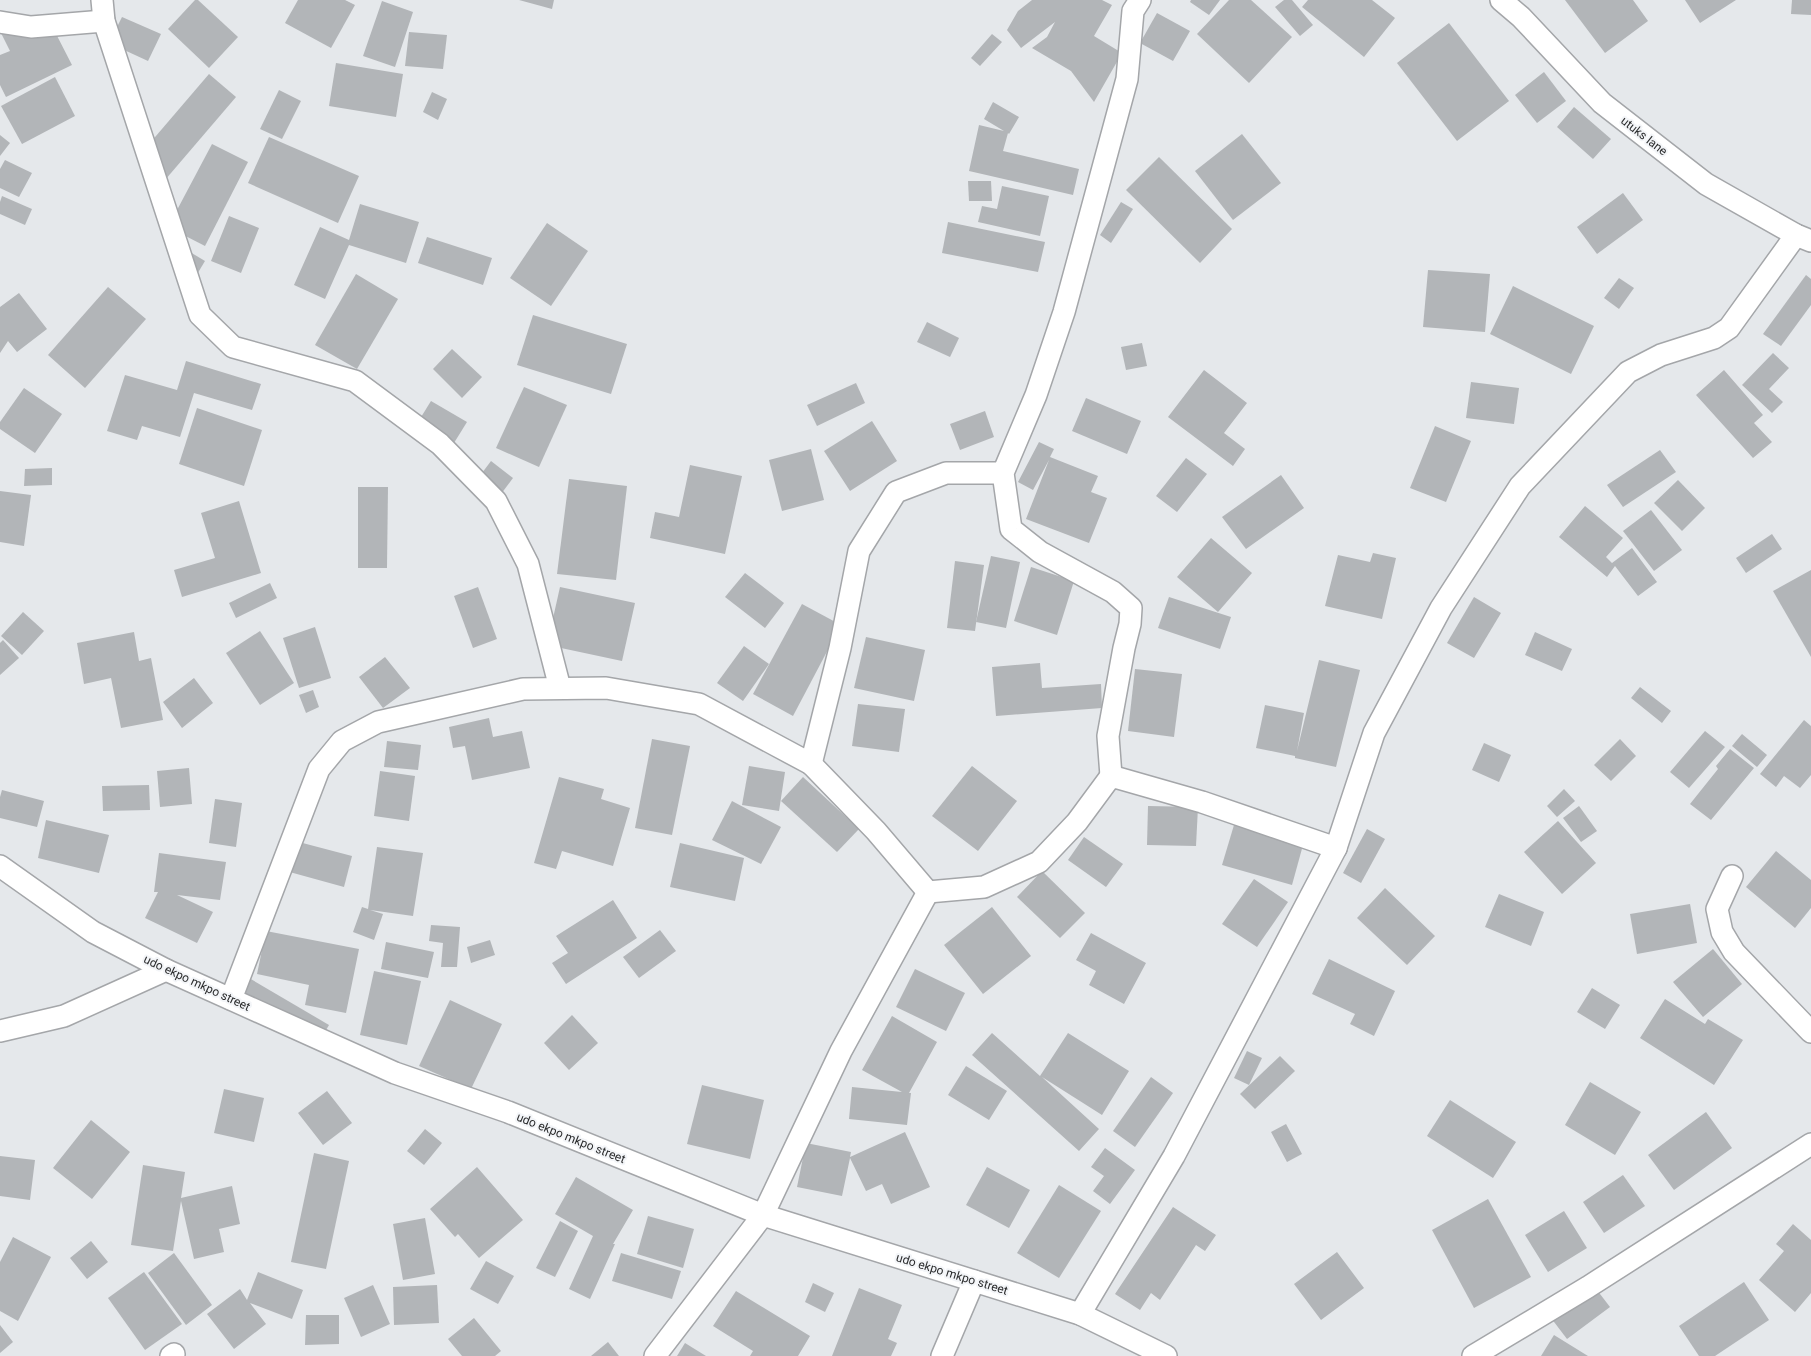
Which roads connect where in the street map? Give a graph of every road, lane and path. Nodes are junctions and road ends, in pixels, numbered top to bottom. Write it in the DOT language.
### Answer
graph roads {
  1 [pos="102,0"];
  2 [pos="1140,0"];
  3 [pos="1500,0"];
  4 [pos="104,21"];
  5 [pos="0,22"];
  6 [pos="1803,238"];
  7 [pos="1003,473"];
  8 [pos="560,688"];
  9 [pos="811,764"];
  10 [pos="1111,776"];
  11 [pos="1336,848"];
  12 [pos="0,866"];
  13 [pos="1732,876"];
  14 [pos="928,892"];
  15 [pos="166,970"];
  16 [pos="231,998"];
  17 [pos="0,1031"];
  18 [pos="1811,1032"];
  19 [pos="1811,1144"];
  20 [pos="764,1214"];
  21 [pos="974,1281"];
  22 [pos="1080,1314"];
  23 [pos="655,1356"];
  24 [pos="942,1356"];
  25 [pos="1166,1356"];
  26 [pos="1473,1356"];
  1 -- 4 [label="street"];
  2 -- 7 [label="street"];
  3 -- 6 [label="street, utuks lane"];
  4 -- 5 [label="street"];
  4 -- 8 [label="street"];
  6 -- 11 [label="street"];
  7 -- 9 [label="street"];
  7 -- 10 [label="street"];
  8 -- 9 [label="street"];
  8 -- 16 [label="street"];
  9 -- 14 [label="street"];
  10 -- 11 [label="street"];
  10 -- 14 [label="street"];
  11 -- 22 [label="street"];
  12 -- 15 [label="street, udo ekpo mkpo street"];
  13 -- 18 [label="street"];
  14 -- 20 [label="street"];
  15 -- 16 [label="street, udo ekpo mkpo street"];
  15 -- 17 [label="street"];
  16 -- 20 [label="street, udo ekpo mkpo street"];
  19 -- 26 [label="street"];
  20 -- 21 [label="street, udo ekpo mkpo street"];
  20 -- 23 [label="street"];
  21 -- 22 [label="street, udo ekpo mkpo street"];
  21 -- 24 [label="street"];
  22 -- 25 [label="street, udo ekpo mkpo street"];
}
